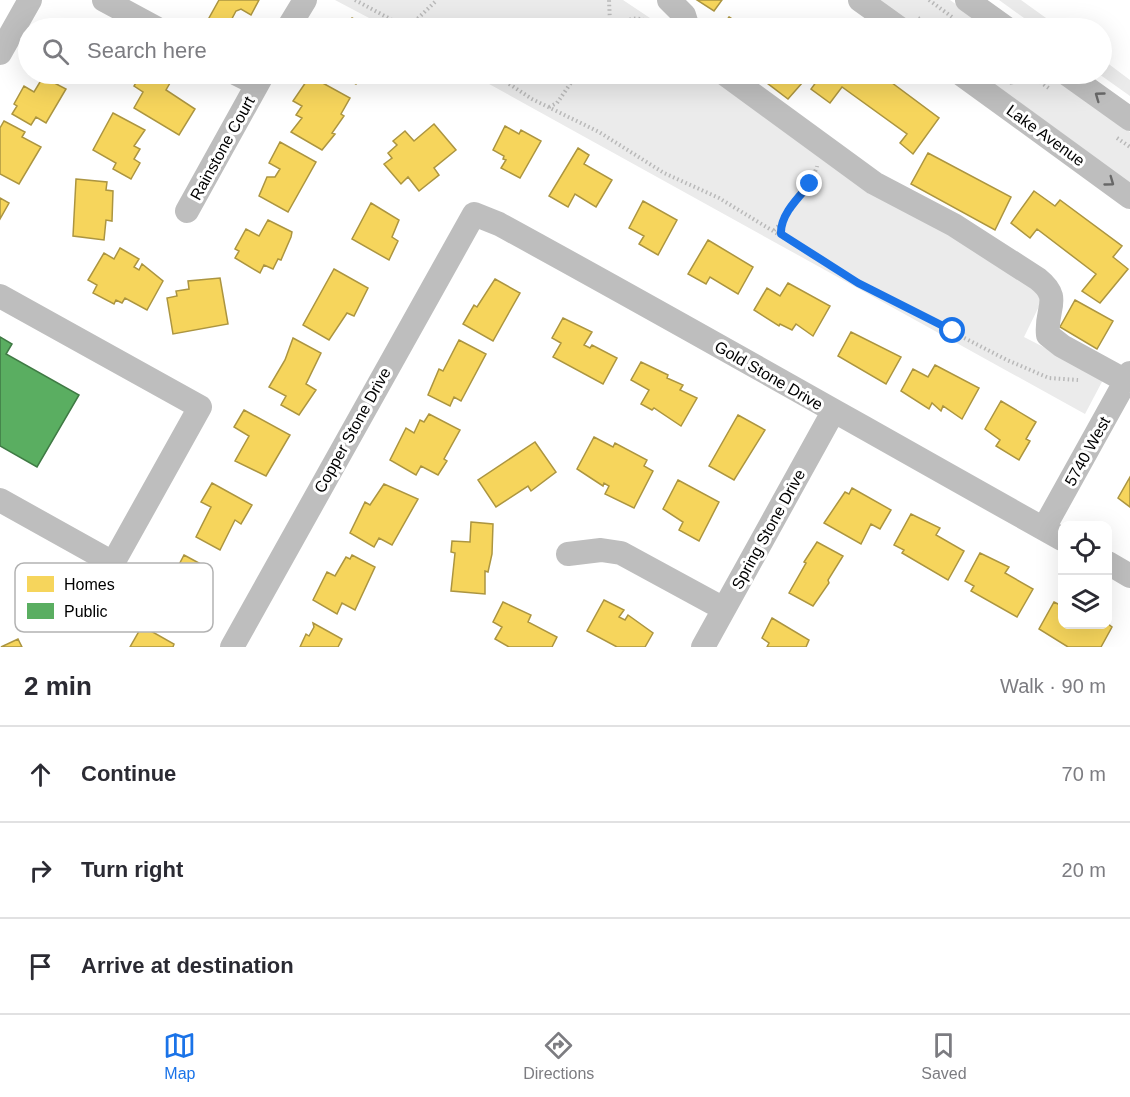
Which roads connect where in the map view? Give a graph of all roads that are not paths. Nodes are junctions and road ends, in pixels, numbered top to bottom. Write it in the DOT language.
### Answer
graph roads {
  1 [pos="30,0"];
  2 [pos="104,0"];
  3 [pos="305,0"];
  4 [pos="669,0"];
  5 [pos="860,0"];
  6 [pos="963,11"];
  7 [pos="20,18"];
  8 [pos="137,18"];
  9 [pos="294,18"];
  10 [pos="685,18"];
  11 [pos="885,18"];
  12 [pos="981,18"];
  13 [pos="18,21"];
  14 [pos="0,53"];
  15 [pos="249,84"];
  16 [pos="739,84"];
  17 [pos="975,84"];
  18 [pos="1081,84"];
  19 [pos="1130,119"];
  20 [pos="1130,197"];
  21 [pos="187,211"];
  22 [pos="474,214"];
  23 [pos="0,296"];
  24 [pos="1128,377"];
  25 [pos="833,412"];
  26 [pos="0,500"];
  27 [pos="1053,533"];
  28 [pos="567,554"];
  29 [pos="1112,566"];
  30 [pos="1130,576"];
  31 [pos="724,609"];
  32 [pos="232,647"];
  33 [pos="703,647"];
  1 -- 7 [label="street"];
  2 -- 8 [label="street"];
  3 -- 9 [label="street"];
  4 -- 10 [label="street"];
  5 -- 11 [label="street"];
  6 -- 12 [label="street"];
  13 -- 14 [label="street"];
  15 -- 21 [label="street, Rainstone Court"];
  16 -- 24 [label="street"];
  17 -- 20 [label="street, Lake Avenue, one-way"];
  19 -- 18 [label="street, one-way"];
  22 -- 25 [label="street, Gold Stone Drive"];
  22 -- 32 [label="street, Copper Stone Drive"];
  23 -- 26 [label="street"];
  24 -- 27 [label="street, 5740 West"];
  25 -- 27 [label="street, Gold Stone Drive"];
  25 -- 31 [label="street, Spring Stone Drive"];
  28 -- 31 [label="street"];
  29 -- 30 [label="street"];
  31 -- 33 [label="street, Spring Stone Drive"];
}
